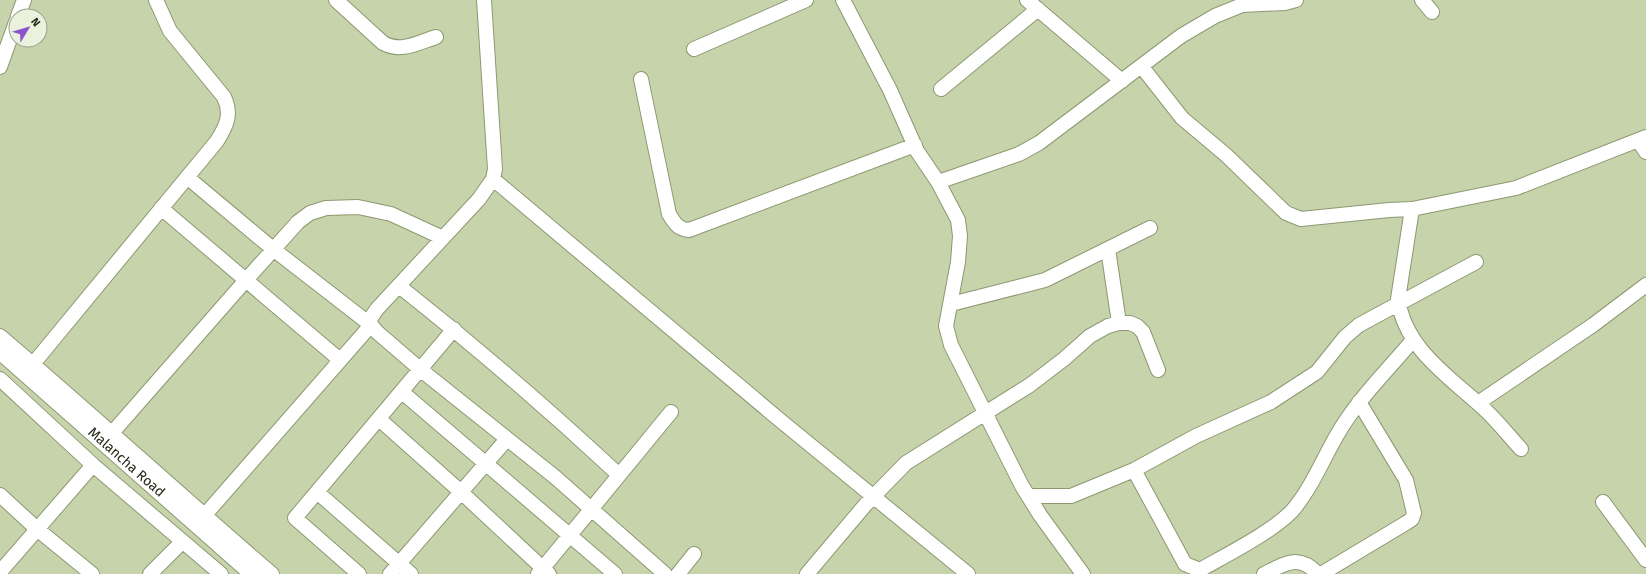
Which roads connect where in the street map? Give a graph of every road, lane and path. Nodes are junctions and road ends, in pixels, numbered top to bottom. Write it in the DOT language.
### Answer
graph roads {
  1 [pos="156,0"];
  2 [pos="336,0"];
  3 [pos="484,0"];
  4 [pos="806,0"];
  5 [pos="843,0"];
  6 [pos="1027,0"];
  7 [pos="1296,0"];
  8 [pos="1422,0"];
  9 [pos="1038,9"];
  10 [pos="1432,12"];
  11 [pos="436,37"];
  12 [pos="8,44"];
  13 [pos="694,49"];
  14 [pos="0,67"];
  15 [pos="1142,67"];
  16 [pos="641,79"];
  17 [pos="1122,81"];
  18 [pos="941,89"];
  19 [pos="1642,139"];
  20 [pos="915,145"];
  21 [pos="1646,152"];
  22 [pos="187,178"];
  23 [pos="493,179"];
  24 [pos="938,182"];
  25 [pos="161,208"];
  26 [pos="1412,209"];
  27 [pos="1150,228"];
  28 [pos="443,238"];
  29 [pos="273,249"];
  30 [pos="1108,249"];
  31 [pos="1476,262"];
  32 [pos="246,280"];
  33 [pos="399,286"];
  34 [pos="1646,286"];
  35 [pos="951,304"];
  36 [pos="1398,304"];
  37 [pos="1119,323"];
  38 [pos="371,325"];
  39 [pos="454,329"];
  40 [pos="0,336"];
  41 [pos="1413,340"];
  42 [pos="0,350"];
  43 [pos="340,360"];
  44 [pos="33,364"];
  45 [pos="421,370"];
  46 [pos="1158,370"];
  47 [pos="0,379"];
  48 [pos="402,392"];
  49 [pos="1359,402"];
  50 [pos="1478,403"];
  51 [pos="671,412"];
  52 [pos="984,413"];
  53 [pos="379,419"];
  54 [pos="112,433"];
  55 [pos="507,439"];
  56 [pos="1521,449"];
  57 [pos="485,464"];
  58 [pos="93,465"];
  59 [pos="1134,470"];
  60 [pos="619,474"];
  61 [pos="317,492"];
  62 [pos="461,492"];
  63 [pos="0,494"];
  64 [pos="1028,496"];
  65 [pos="873,497"];
  66 [pos="1603,502"];
  67 [pos="591,509"];
  68 [pos="204,516"];
  69 [pos="37,529"];
  70 [pos="569,536"];
  71 [pos="182,542"];
  72 [pos="694,554"];
  73 [pos="1646,560"];
  74 [pos="394,569"];
  75 [pos="0,572"];
  76 [pos="543,572"];
  77 [pos="92,574"];
  78 [pos="150,574"];
  79 [pos="221,574"];
  80 [pos="254,574"];
  81 [pos="272,574"];
  82 [pos="359,574"];
  83 [pos="411,574"];
  84 [pos="615,574"];
  85 [pos="665,574"];
  86 [pos="678,574"];
  87 [pos="807,574"];
  88 [pos="968,574"];
  89 [pos="1083,574"];
  90 [pos="1264,574"];
  91 [pos="1318,574"];
  92 [pos="1321,574"];
  1 -- 22 [label="street"];
  2 -- 11 [label="street"];
  3 -- 23 [label="street"];
  4 -- 13 [label="street"];
  5 -- 20 [label="street"];
  6 -- 9 [label="street"];
  7 -- 15 [label="street"];
  8 -- 10 [label="street"];
  9 -- 17 [label="street"];
  9 -- 18 [label="street"];
  12 -- 14 [label="street"];
  15 -- 17 [label="street"];
  15 -- 26 [label="street"];
  16 -- 20 [label="street"];
  17 -- 24 [label="street"];
  19 -- 21 [label="street"];
  19 -- 26 [label="street"];
  20 -- 24 [label="street"];
  22 -- 25 [label="street"];
  22 -- 29 [label="street"];
  23 -- 28 [label="street"];
  23 -- 65 [label="street"];
  24 -- 35 [label="street"];
  25 -- 32 [label="street"];
  25 -- 44 [label="street"];
  26 -- 36 [label="street"];
  27 -- 30 [label="street"];
  28 -- 29 [label="street"];
  28 -- 33 [label="street"];
  29 -- 32 [label="street"];
  29 -- 38 [label="street"];
  30 -- 35 [label="street"];
  30 -- 37 [label="street"];
  31 -- 36 [label="street"];
  32 -- 43 [label="street"];
  32 -- 54 [label="street"];
  33 -- 38 [label="street"];
  33 -- 39 [label="street"];
  34 -- 50 [label="street"];
  35 -- 52 [label="street"];
  36 -- 41 [label="street"];
  36 -- 59 [label="street"];
  37 -- 46 [label="street"];
  37 -- 52 [label="street"];
  38 -- 43 [label="street"];
  38 -- 45 [label="street"];
  39 -- 45 [label="street"];
  39 -- 60 [label="street"];
  40 -- 44 [label="street"];
  41 -- 49 [label="street"];
  41 -- 50 [label="street"];
  42 -- 80 [label="main road, Malancha Road"];
  43 -- 68 [label="street"];
  44 -- 54 [label="street"];
  45 -- 48 [label="street"];
  45 -- 55 [label="street"];
  47 -- 58 [label="street"];
  48 -- 53 [label="street"];
  48 -- 57 [label="street"];
  49 -- 59 [label="street"];
  49 -- 92 [label="street"];
  50 -- 56 [label="street"];
  51 -- 60 [label="street"];
  52 -- 64 [label="street"];
  52 -- 65 [label="street"];
  53 -- 61 [label="street"];
  53 -- 62 [label="street"];
  54 -- 68 [label="street"];
  55 -- 57 [label="street"];
  55 -- 67 [label="street"];
  57 -- 62 [label="street"];
  57 -- 70 [label="street"];
  58 -- 69 [label="street"];
  58 -- 71 [label="street"];
  59 -- 64 [label="street"];
  60 -- 67 [label="street"];
  61 -- 74 [label="street"];
  61 -- 82 [label="street"];
  62 -- 74 [label="street"];
  62 -- 76 [label="street"];
  63 -- 69 [label="street"];
  64 -- 89 [label="street"];
  65 -- 87 [label="street"];
  65 -- 88 [label="street"];
  66 -- 73 [label="street"];
  67 -- 70 [label="street"];
  67 -- 85 [label="street"];
  68 -- 81 [label="street"];
  69 -- 75 [label="street"];
  69 -- 77 [label="street"];
  70 -- 76 [label="street"];
  70 -- 84 [label="street"];
  71 -- 78 [label="street"];
  71 -- 79 [label="street"];
  72 -- 86 [label="street"];
  74 -- 83 [label="street"];
  90 -- 91 [label="street"];
}
